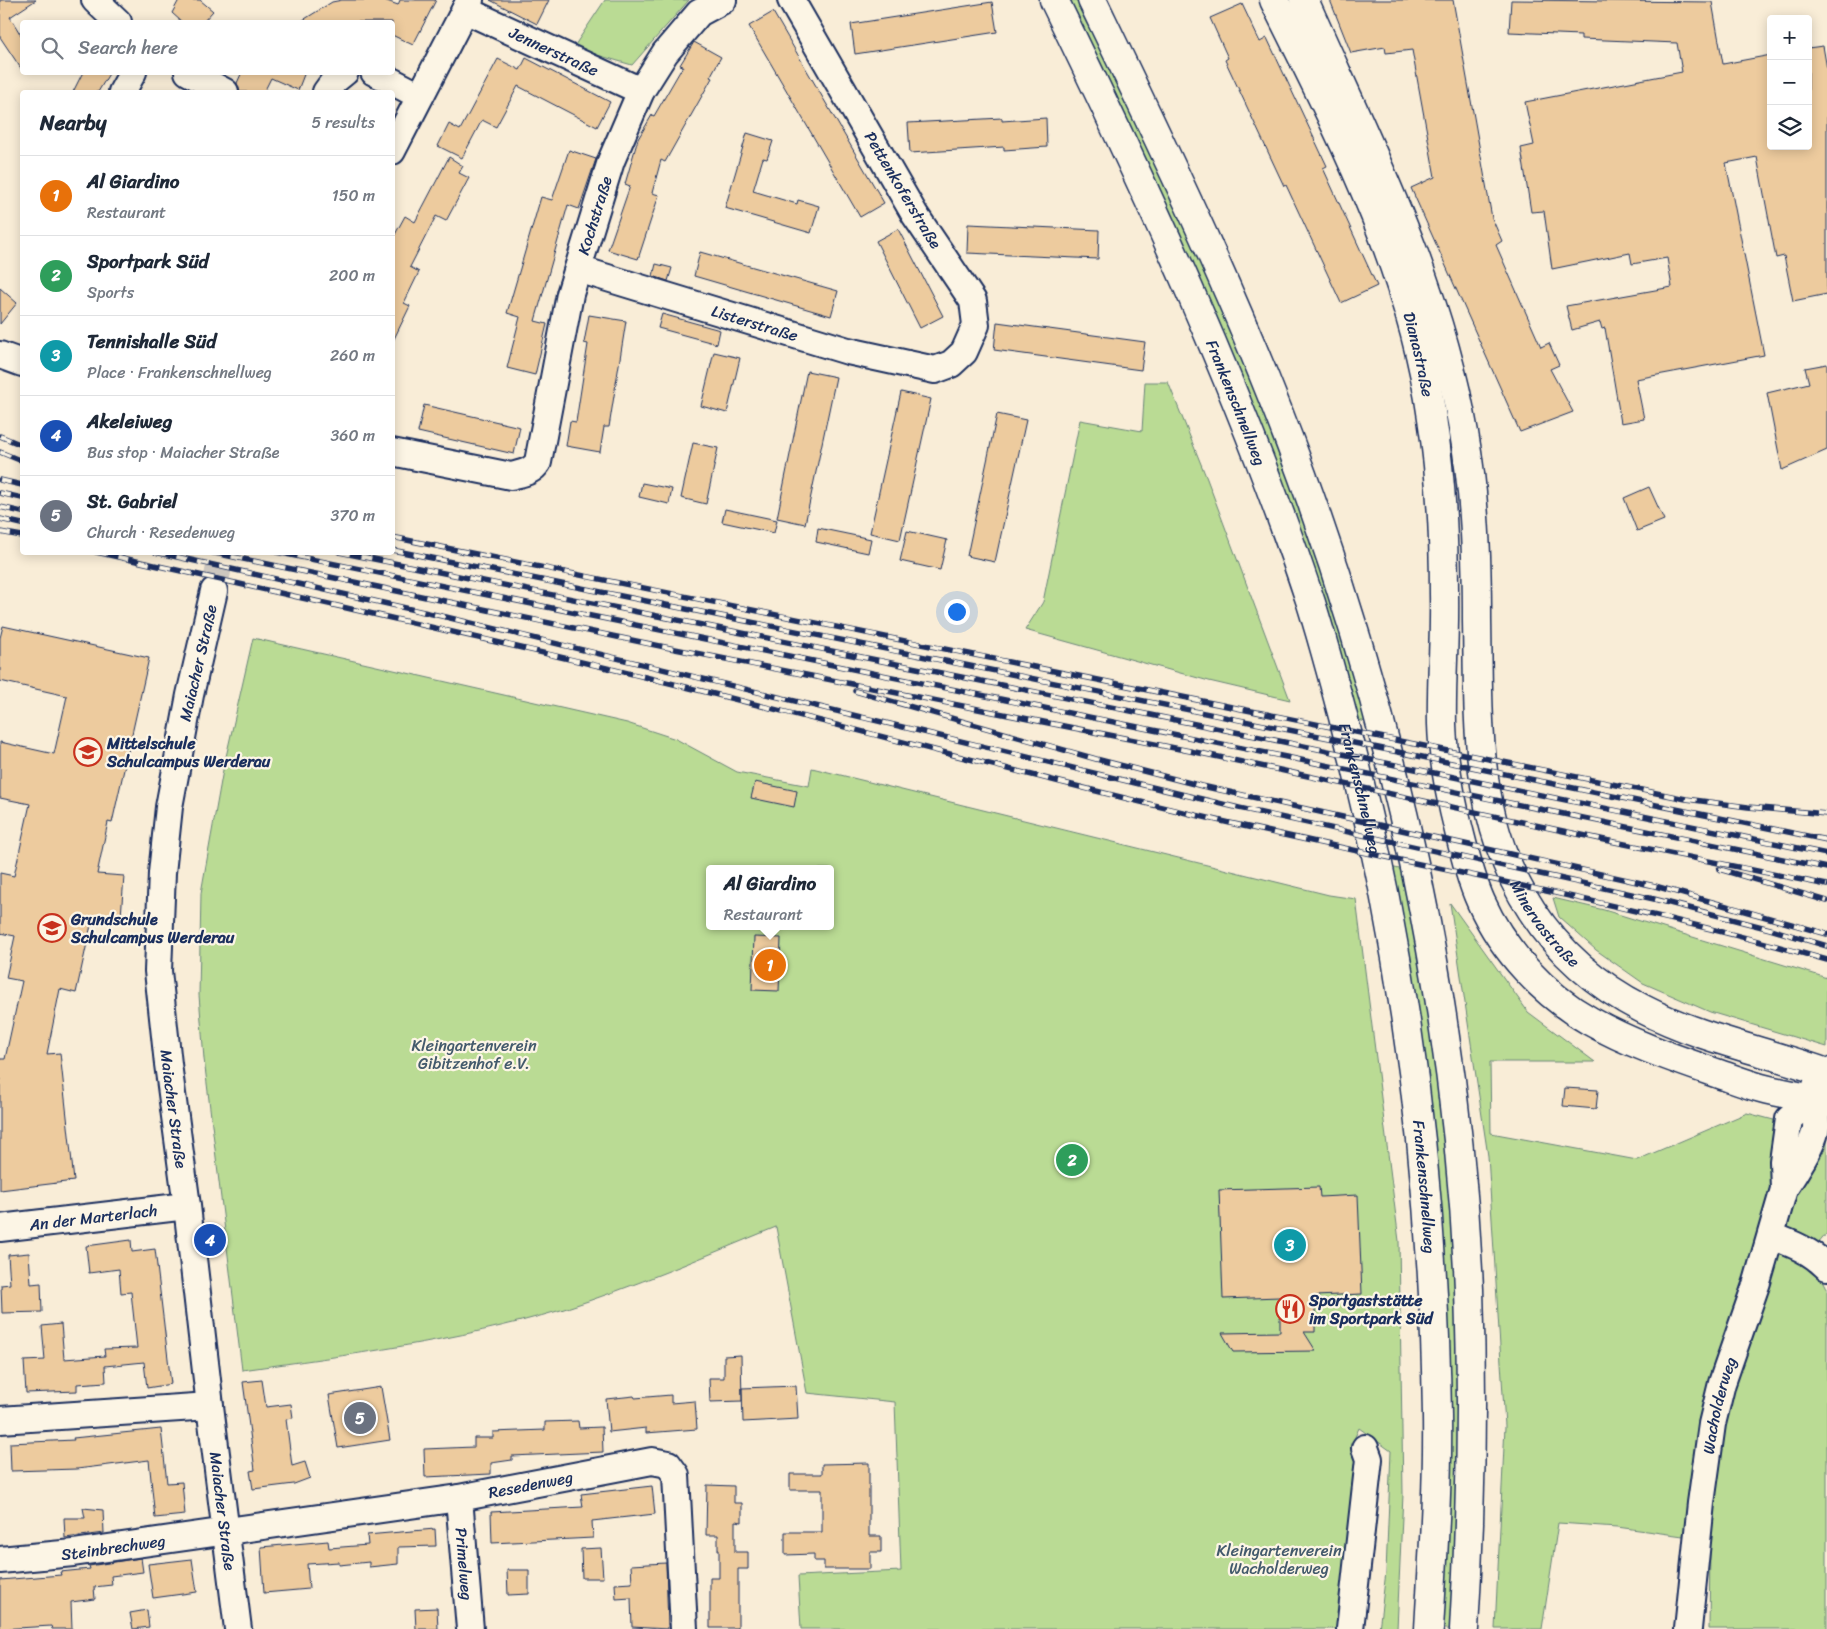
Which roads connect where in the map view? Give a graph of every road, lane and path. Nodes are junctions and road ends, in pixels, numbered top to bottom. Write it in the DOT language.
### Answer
graph roads {
  1 [pos="723,0"];
  2 [pos="791,0"];
  3 [pos="1054,0"];
  4 [pos="1092,0"];
  5 [pos="1274,0"];
  6 [pos="1304,0"];
  7 [pos="468,5"];
  8 [pos="131,75"];
  9 [pos="194,75"];
  10 [pos="341,75"];
  11 [pos="380,75"];
  12 [pos="123,90"];
  13 [pos="221,90"];
  14 [pos="327,90"];
  15 [pos="641,91"];
  16 [pos="420,96"];
  17 [pos="395,145"];
  18 [pos="578,269"];
  19 [pos="0,355"];
  20 [pos="20,362"];
  21 [pos="935,370"];
  22 [pos="395,453"];
  23 [pos="214,591"];
  24 [pos="1477,617"];
  25 [pos="1824,1072"];
  26 [pos="1820,1101"];
  27 [pos="187,1206"];
  28 [pos="0,1228"];
  29 [pos="1772,1236"];
  30 [pos="1823,1256"];
  31 [pos="210,1406"];
  32 [pos="0,1420"];
  33 [pos="1365,1448"];
  34 [pos="459,1498"];
  35 [pos="226,1531"];
  36 [pos="0,1560"];
  37 [pos="238,1629"];
  38 [pos="470,1629"];
  39 [pos="684,1629"];
  40 [pos="1350,1629"];
  41 [pos="1429,1629"];
  42 [pos="1464,1629"];
  43 [pos="1688,1629"];
  1 -- 15 [label="street, Kochstraße"];
  2 -- 21 [label="street, Pettenkoferstraße"];
  3 -- 41 [label="main road, Frankenschnellweg"];
  4 -- 42 [label="main road, Frankenschnellweg"];
  5 -- 26 [label="main road, Dianastraße"];
  6 -- 24 [label="main road, Dianastraße"];
  7 -- 15 [label="street, Jennerstraße"];
  7 -- 16 [label="street"];
  8 -- 12 [label="street"];
  9 -- 13 [label="street"];
  10 -- 14 [label="street"];
  11 -- 16 [label="street"];
  15 -- 18 [label="street, Kochstraße"];
  16 -- 17 [label="street"];
  18 -- 21 [label="street, Listerstraße"];
  18 -- 22 [label="street, Kochstraße"];
  19 -- 20 [label="street"];
  23 -- 27 [label="street, Maiacher Straße"];
  24 -- 25 [label="main road, Minervastraße"];
  25 -- 26 [label="street, Minervastraße"];
  26 -- 29 [label="street, Wacholderweg"];
  27 -- 28 [label="street, An der Marterlach"];
  27 -- 31 [label="street, Maiacher Straße"];
  29 -- 30 [label="street"];
  29 -- 43 [label="street, Wacholderweg"];
  31 -- 32 [label="street"];
  31 -- 35 [label="street, Maiacher Straße"];
  33 -- 40 [label="street"];
  34 -- 35 [label="street, Resedenweg"];
  34 -- 38 [label="street, Primelweg"];
  34 -- 39 [label="street, Resedenweg"];
  35 -- 36 [label="street, Steinbrechweg"];
  35 -- 37 [label="street, Maiacher Straße"];
}
